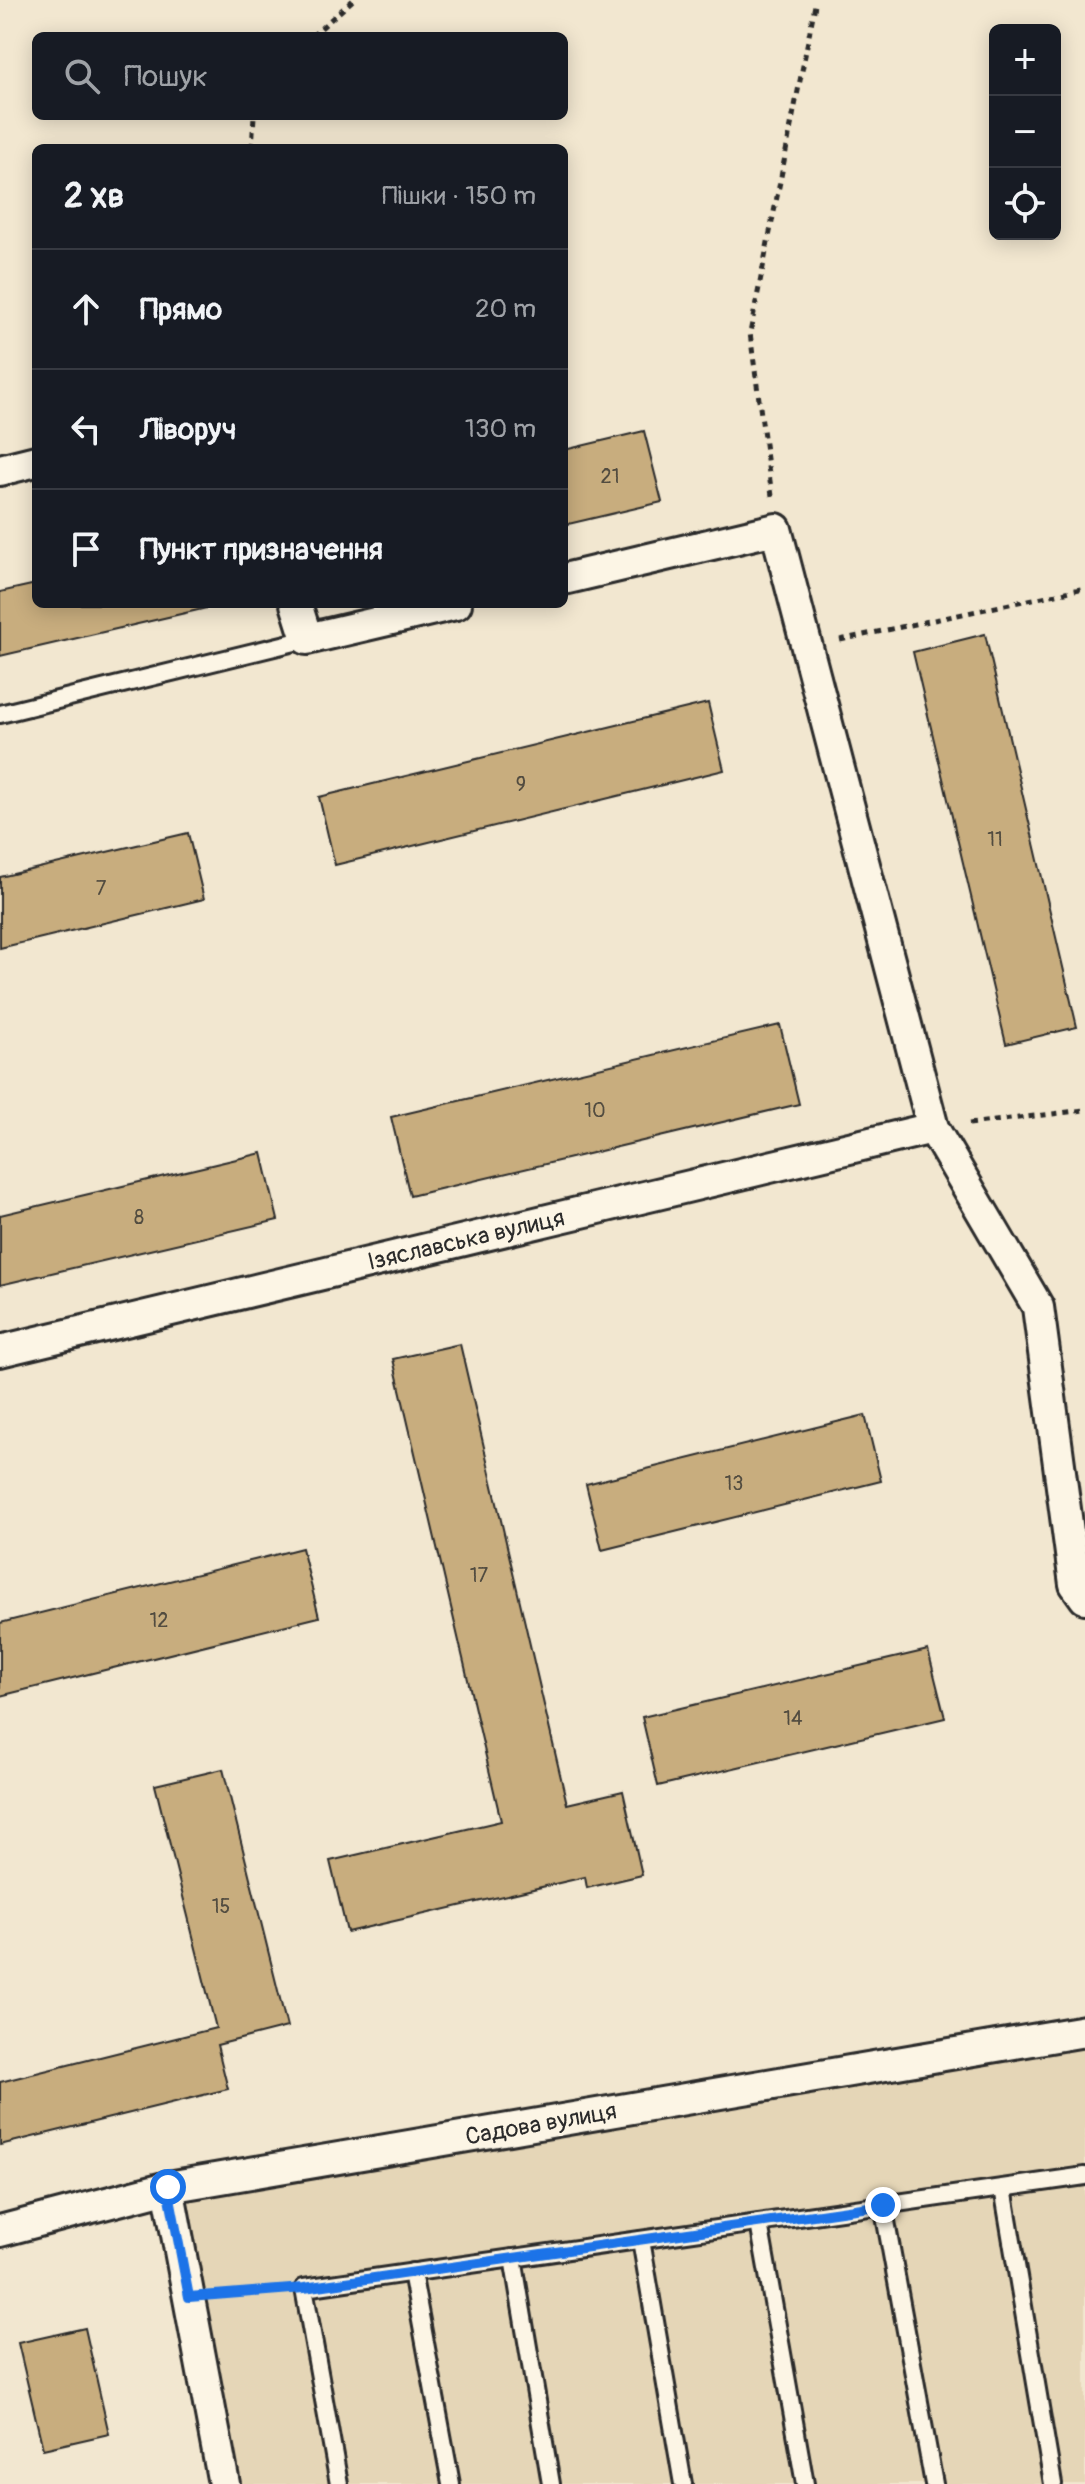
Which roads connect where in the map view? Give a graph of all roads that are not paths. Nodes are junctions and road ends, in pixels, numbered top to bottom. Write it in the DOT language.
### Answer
graph roads {
  1 [pos="32,462"];
  2 [pos="0,470"];
  3 [pos="568,578"];
  4 [pos="297,608"];
  5 [pos="439,608"];
  6 [pos="307,639"];
  7 [pos="0,714"];
  8 [pos="933,1128"];
  9 [pos="0,1351"];
  10 [pos="1085,1598"];
  11 [pos="1085,2031"];
  12 [pos="1085,2176"];
  13 [pos="168,2187"];
  14 [pos="1003,2188"];
  15 [pos="883,2205"];
  16 [pos="759,2223"];
  17 [pos="0,2231"];
  18 [pos="641,2240"];
  19 [pos="513,2258"];
  20 [pos="412,2272"];
  21 [pos="224,2484"];
  22 [pos="339,2484"];
  23 [pos="451,2484"];
  24 [pos="551,2484"];
  25 [pos="683,2484"];
  26 [pos="805,2484"];
  27 [pos="934,2484"];
  28 [pos="1053,2484"];
  1 -- 2 [label="street"];
  3 -- 8 [label="street"];
  4 -- 6 [label="street"];
  5 -- 6 [label="street"];
  6 -- 7 [label="lane"];
  8 -- 9 [label="street, Ізяславська вулиця"];
  8 -- 10 [label="street"];
  11 -- 13 [label="street, Садова вулиця"];
  12 -- 14 [label="lane"];
  13 -- 17 [label="street, Садова вулиця"];
  13 -- 21 [label="street"];
  14 -- 15 [label="lane"];
  14 -- 28 [label="lane"];
  15 -- 16 [label="lane"];
  15 -- 27 [label="lane"];
  16 -- 18 [label="lane"];
  16 -- 26 [label="lane"];
  18 -- 19 [label="lane"];
  18 -- 25 [label="lane"];
  19 -- 20 [label="lane"];
  19 -- 24 [label="lane"];
  20 -- 22 [label="lane"];
  20 -- 23 [label="lane"];
}
